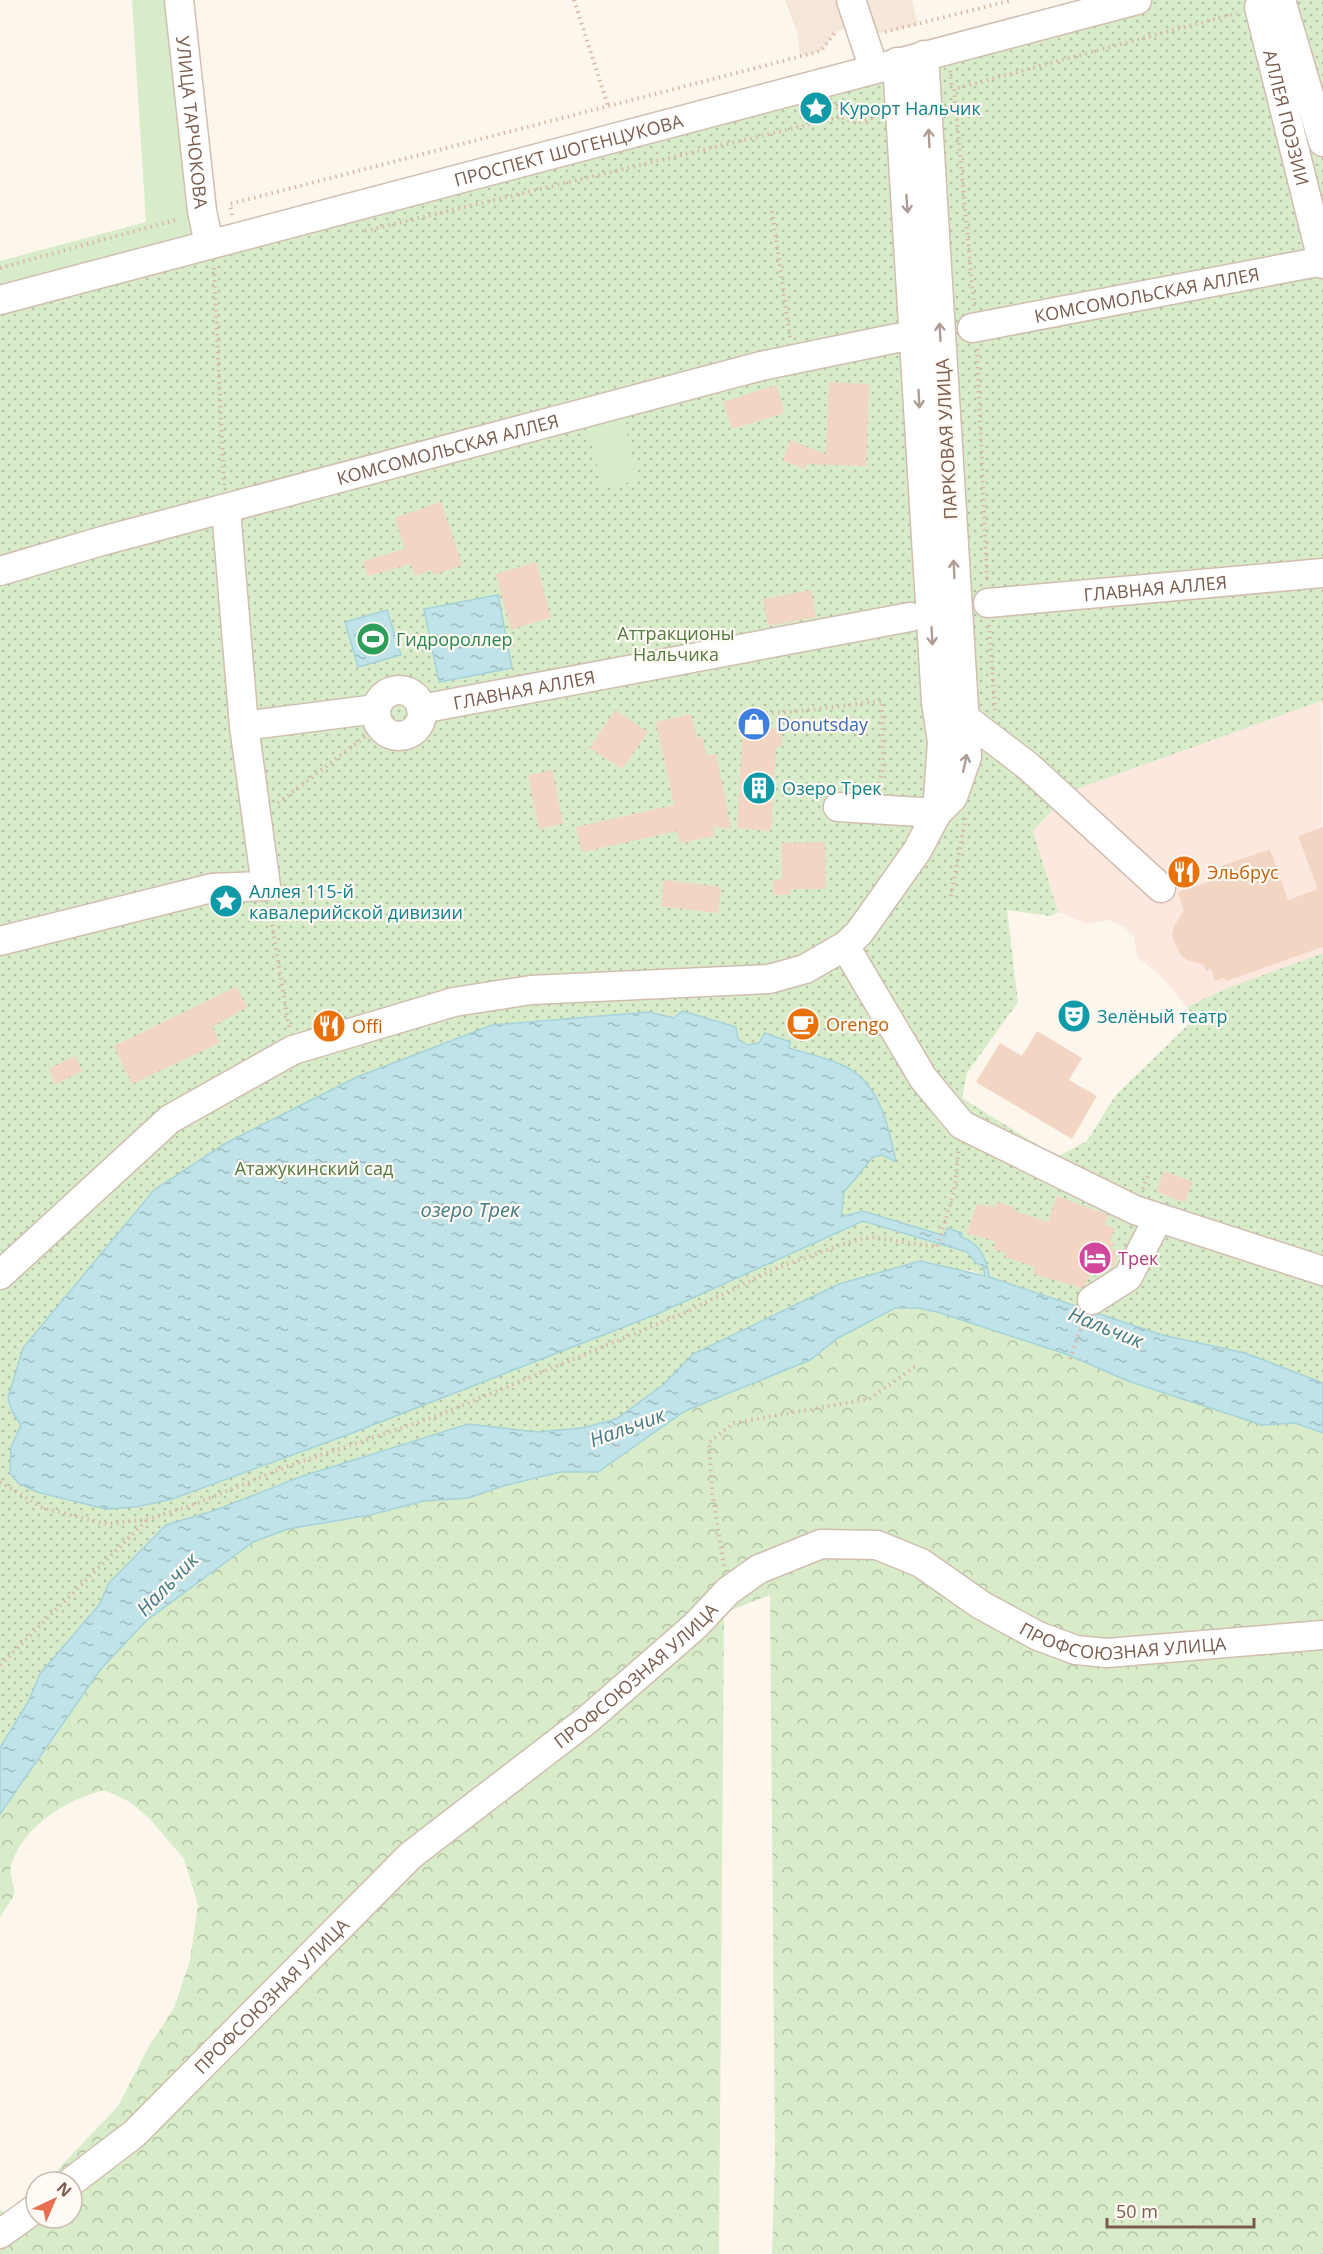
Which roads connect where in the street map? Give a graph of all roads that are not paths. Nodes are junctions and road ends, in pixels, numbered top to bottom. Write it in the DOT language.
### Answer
graph roads {
  1 [pos="179,0"];
  2 [pos="851,0"];
  3 [pos="1137,0"];
  4 [pos="1270,3"];
  5 [pos="924,56"];
  6 [pos="885,65"];
  7 [pos="1323,142"];
  8 [pos="212,255"];
  9 [pos="1323,262"];
  10 [pos="0,300"];
  11 [pos="974,328"];
  12 [pos="897,338"];
  13 [pos="225,510"];
  14 [pos="0,571"];
  15 [pos="1323,573"];
  16 [pos="988,603"];
  17 [pos="910,617"];
  18 [pos="936,702"];
  19 [pos="966,717"];
  20 [pos="244,726"];
  21 [pos="838,807"];
  22 [pos="949,810"];
  23 [pos="1161,888"];
  24 [pos="0,941"];
  25 [pos="845,946"];
  26 [pos="1158,1218"];
  27 [pos="1323,1271"];
  28 [pos="0,1275"];
  29 [pos="1092,1300"];
  30 [pos="1323,1635"];
  31 [pos="84,2172"];
  32 [pos="24,2217"];
  33 [pos="0,2234"];
  1 -- 8 [label="street, УЛИЦА ТАРЧОКОВА"];
  2 -- 6 [label="street, ПАРКОВАЯ УЛИЦА"];
  3 -- 5 [label="street, ПРОСПЕКТ ШОГЕНЦУКОВА"];
  4 -- 7 [label="street, АЛЛЕЯ ПОЭЗИИ"];
  4 -- 9 [label="street, АЛЛЕЯ ПОЭЗИИ"];
  5 -- 6 [label="street, ПРОСПЕКТ ШОГЕНЦУКОВА"];
  19 -- 5 [label="street, ПАРКОВАЯ УЛИЦА, one-way"];
  6 -- 8 [label="street, ПРОСПЕКТ ШОГЕНЦУКОВА"];
  6 -- 18 [label="street, ПАРКОВАЯ УЛИЦА, one-way"];
  8 -- 10 [label="street, ПРОСПЕКТ ШОГЕНЦУКОВА"];
  9 -- 11 [label="street, КОМСОМОЛЬСКАЯ АЛЛЕЯ"];
  12 -- 13 [label="street, КОМСОМОЛЬСКАЯ АЛЛЕЯ"];
  13 -- 14 [label="street, КОМСОМОЛЬСКАЯ АЛЛЕЯ"];
  13 -- 20 [label="street"];
  15 -- 16 [label="street, ГЛАВНАЯ АЛЛЕЯ"];
  17 -- 20 [label="street, ГЛАВНАЯ АЛЛЕЯ"];
  18 -- 19 [label="street"];
  18 -- 22 [label="street, ПАРКОВАЯ УЛИЦА"];
  22 -- 19 [label="street, ПАРКОВАЯ УЛИЦА, one-way"];
  19 -- 23 [label="street"];
  20 -- 24 [label="street"];
  21 -- 22 [label="street"];
  22 -- 25 [label="street, ПАРКОВАЯ УЛИЦА"];
  25 -- 26 [label="street"];
  25 -- 28 [label="street, ПАРКОВАЯ УЛИЦА"];
  26 -- 27 [label="street"];
  26 -- 29 [label="street"];
  30 -- 31 [label="street, ПРОФСОЮЗНАЯ УЛИЦА"];
  32 -- 33 [label="street"];
}
